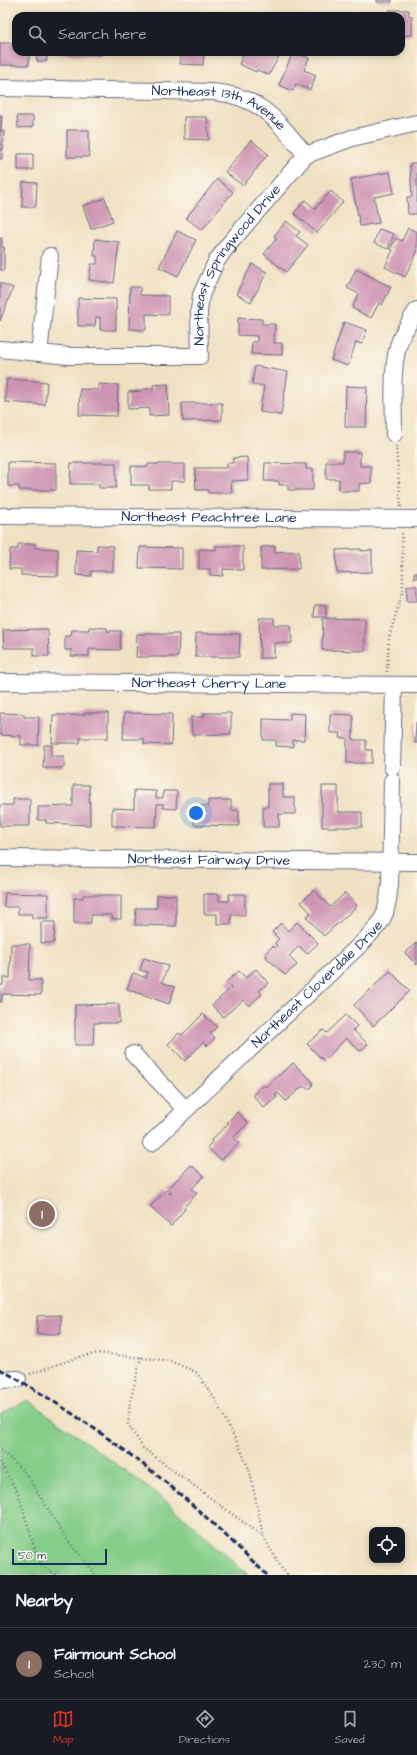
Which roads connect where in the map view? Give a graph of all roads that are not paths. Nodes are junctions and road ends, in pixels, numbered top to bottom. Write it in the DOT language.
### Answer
graph roads {
  1 [pos="0,88"];
  2 [pos="417,123"];
  3 [pos="306,155"];
  4 [pos="50,256"];
  5 [pos="417,310"];
  6 [pos="0,349"];
  7 [pos="39,353"];
  8 [pos="394,434"];
  9 [pos="0,516"];
  10 [pos="409,519"];
  11 [pos="0,682"];
  12 [pos="390,685"];
  13 [pos="417,685"];
  14 [pos="0,858"];
  15 [pos="391,862"];
  16 [pos="417,862"];
  17 [pos="133,1054"];
  18 [pos="186,1109"];
  19 [pos="151,1142"];
  20 [pos="18,1379"];
  21 [pos="0,1380"];
  1 -- 3 [label="street, Northeast 13th Avenue"];
  2 -- 3 [label="street"];
  3 -- 7 [label="street, Northeast Springwood Drive"];
  4 -- 7 [label="street"];
  5 -- 8 [label="street"];
  6 -- 7 [label="street, Northeast Springwood Drive"];
  9 -- 10 [label="street, Northeast Peachtree Lane"];
  11 -- 12 [label="street, Northeast Cherry Lane"];
  12 -- 13 [label="street, Northeast Cherry Lane"];
  12 -- 15 [label="street, Northeast Cloverdale Drive"];
  14 -- 15 [label="street, Northeast Fairway Drive"];
  15 -- 16 [label="street, Northeast Fairway Drive"];
  15 -- 18 [label="street, Northeast Cloverdale Drive"];
  17 -- 18 [label="street"];
  18 -- 19 [label="street, Northeast Cloverdale Drive"];
  20 -- 21 [label="street"];
}
